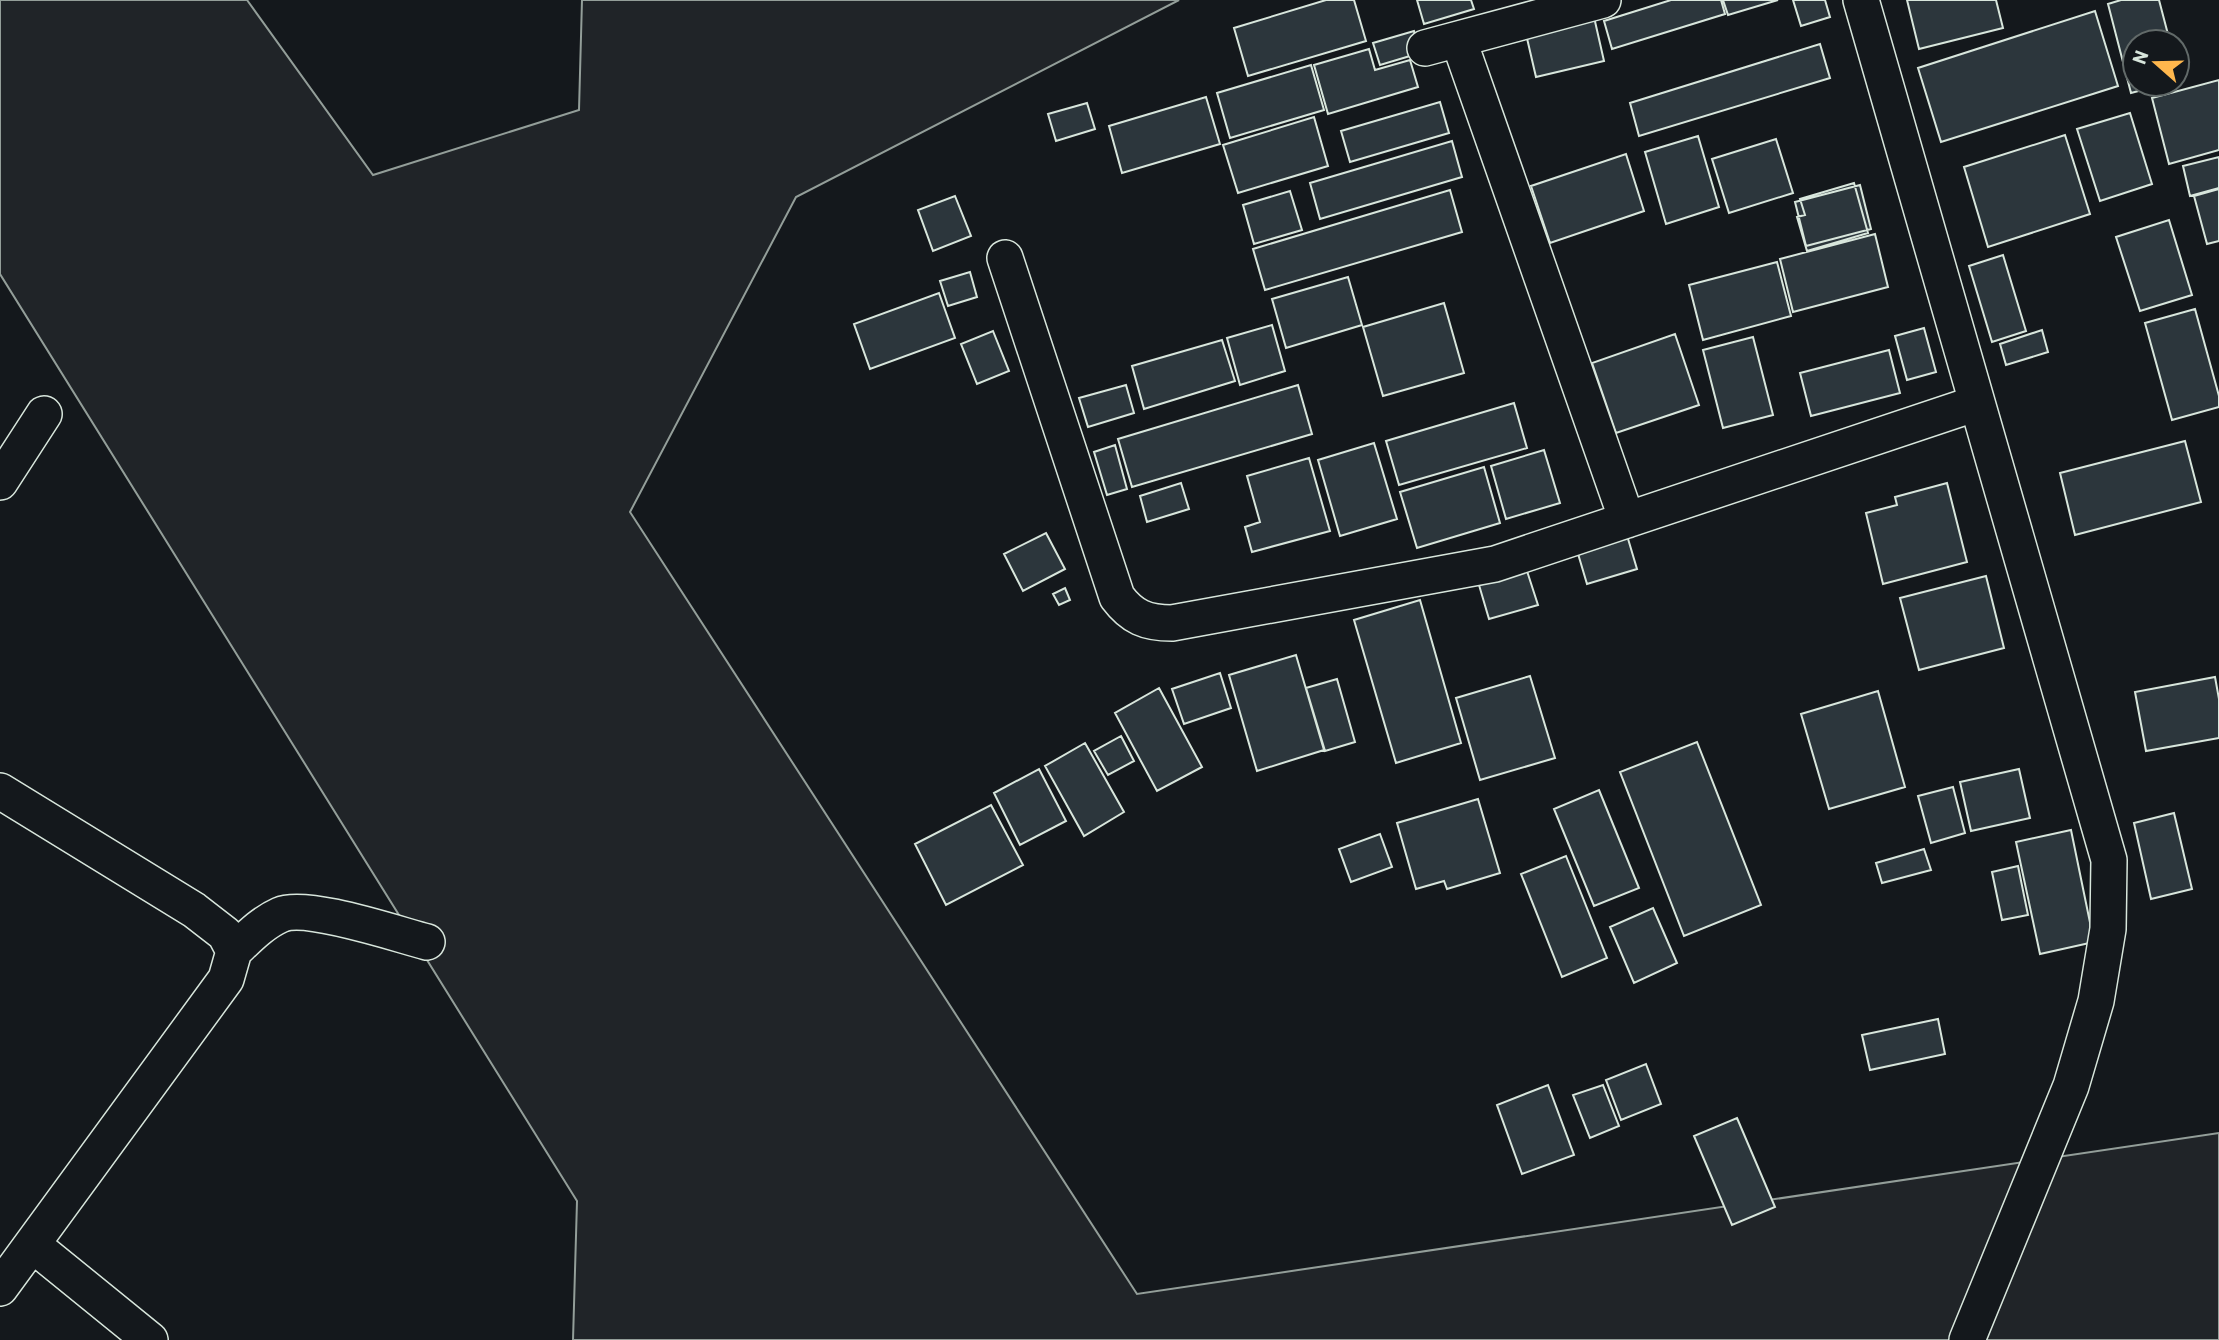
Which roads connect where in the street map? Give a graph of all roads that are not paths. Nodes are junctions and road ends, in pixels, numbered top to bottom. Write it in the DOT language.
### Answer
graph roads {
  1 [pos="1603,0"];
  2 [pos="1861,0"];
  3 [pos="1459,41"];
  4 [pos="1425,48"];
  5 [pos="1006,258"];
  6 [pos="1977,403"];
  7 [pos="44,414"];
  8 [pos="0,482"];
  9 [pos="1627,520"];
  10 [pos="0,791"];
  11 [pos="427,942"];
  12 [pos="233,951"];
  13 [pos="33,1245"];
  14 [pos="0,1288"];
  15 [pos="150,1340"];
  16 [pos="1967,1340"];
  1 -- 3 [label="street"];
  2 -- 6 [label="street"];
  3 -- 4 [label="street"];
  3 -- 9 [label="street"];
  5 -- 9 [label="street"];
  6 -- 9 [label="street"];
  6 -- 16 [label="street"];
  7 -- 8 [label="street"];
  10 -- 12 [label="street"];
  11 -- 12 [label="street"];
  12 -- 13 [label="street"];
  13 -- 14 [label="street"];
  13 -- 15 [label="street"];
}
